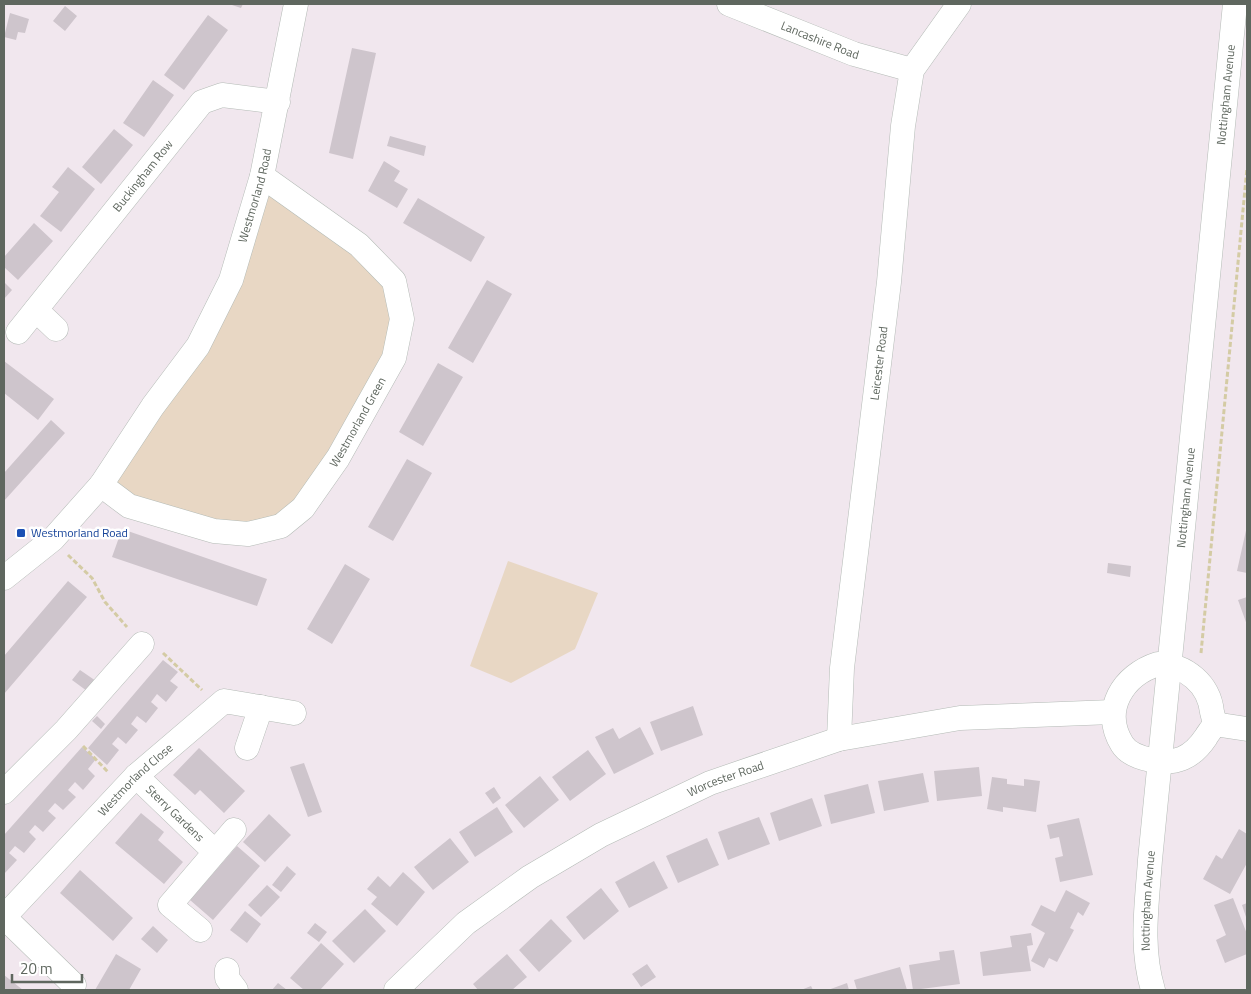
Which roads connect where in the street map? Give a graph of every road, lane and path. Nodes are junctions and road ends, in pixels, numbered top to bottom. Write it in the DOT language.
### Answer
graph roads {
  1 [pos="296,4"];
  2 [pos="728,4"];
  3 [pos="959,4"];
  4 [pos="1234,4"];
  5 [pos="912,70"];
  6 [pos="278,102"];
  7 [pos="1247,168"];
  8 [pos="262,176"];
  9 [pos="36,310"];
  10 [pos="56,330"];
  11 [pos="18,332"];
  12 [pos="101,485"];
  13 [pos="4,578"];
  14 [pos="142,644"];
  15 [pos="1169,665"];
  16 [pos="1198,681"];
  17 [pos="261,707"];
  18 [pos="294,712"];
  19 [pos="1112,712"];
  20 [pos="1214,724"];
  21 [pos="1247,729"];
  22 [pos="66,730"];
  23 [pos="839,739"];
  24 [pos="247,748"];
  25 [pos="1159,762"];
  26 [pos="130,782"];
  27 [pos="4,792"];
  28 [pos="234,830"];
  29 [pos="214,851"];
  30 [pos="4,917"];
  31 [pos="200,930"];
  32 [pos="74,985"];
  33 [pos="396,990"];
  34 [pos="1153,990"];
  1 -- 6 [label="street, Westmorland Road"];
  2 -- 5 [label="street, Lancashire Road"];
  3 -- 5 [label="street, Leicester Road"];
  4 -- 15 [label="street, Nottingham Avenue"];
  5 -- 23 [label="street, Leicester Road"];
  6 -- 8 [label="street, Westmorland Road"];
  6 -- 9 [label="street, Buckingham Row"];
  7 -- 16 [label="path"];
  8 -- 12 [label="street, Westmorland Road"];
  8 -- 12 [label="street, Westmorland Green"];
  9 -- 10 [label="street"];
  9 -- 11 [label="street, Buckingham Row"];
  12 -- 13 [label="street, Westmorland Road"];
  14 -- 22 [label="street"];
  15 -- 16 [label="street"];
  15 -- 19 [label="street"];
  15 -- 25 [label="street, Nottingham Avenue"];
  16 -- 20 [label="street"];
  17 -- 18 [label="street, Westmorland Close"];
  17 -- 24 [label="street"];
  17 -- 26 [label="street, Westmorland Close"];
  19 -- 23 [label="street, Worcester Road"];
  19 -- 25 [label="street"];
  20 -- 21 [label="street"];
  20 -- 25 [label="street"];
  22 -- 26 [label="path"];
  22 -- 27 [label="street"];
  23 -- 33 [label="street, Worcester Road"];
  25 -- 34 [label="street, Nottingham Avenue"];
  26 -- 29 [label="street, Sterry Gardens"];
  26 -- 30 [label="street, Westmorland Close"];
  28 -- 29 [label="street, Sterry Gardens"];
  29 -- 31 [label="street, Sterry Gardens"];
  30 -- 32 [label="street, Westmorland Close"];
}
